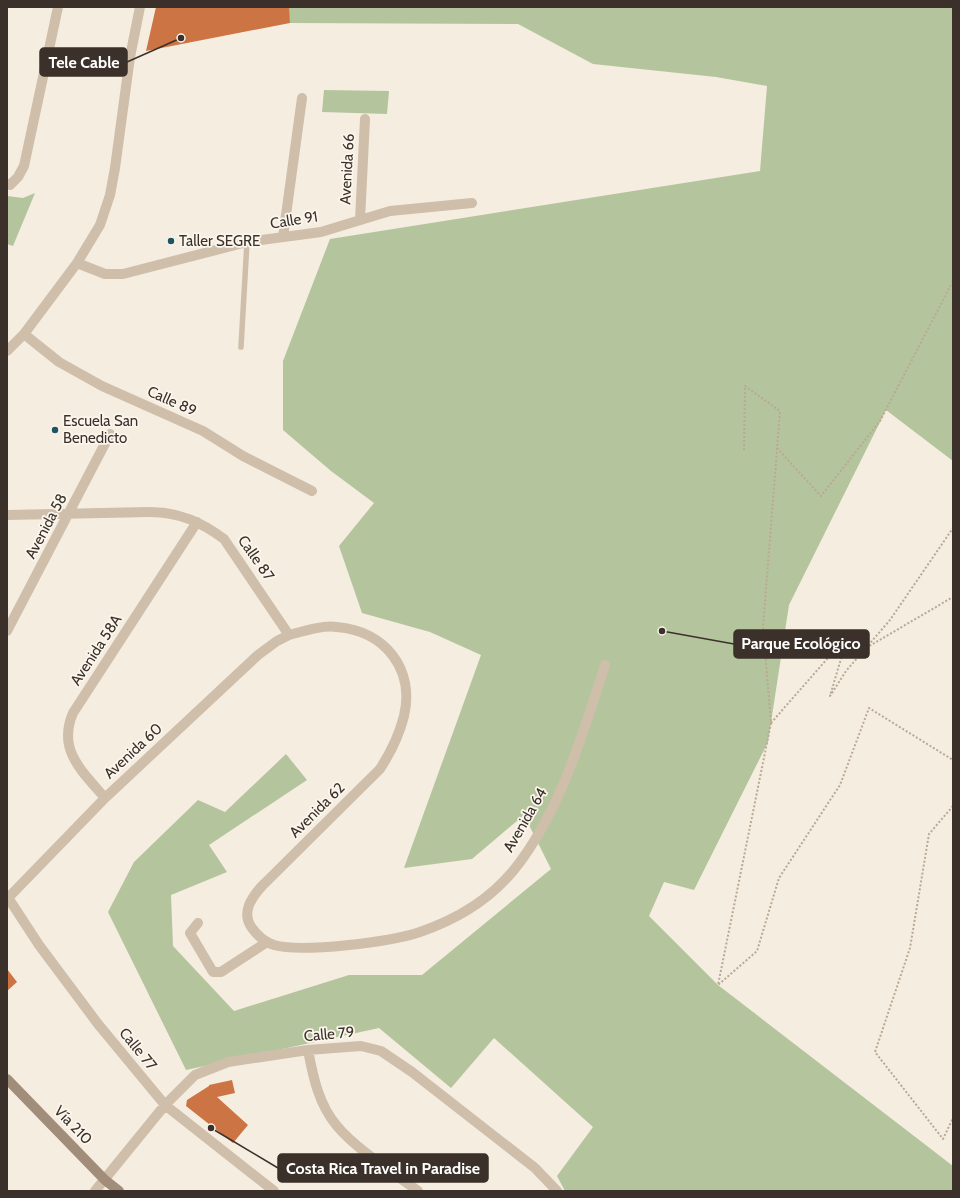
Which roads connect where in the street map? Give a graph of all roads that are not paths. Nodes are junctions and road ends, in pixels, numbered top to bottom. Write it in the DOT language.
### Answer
graph roads {
  1 [pos="58,7"];
  2 [pos="140,7"];
  3 [pos="302,98"];
  4 [pos="365,119"];
  5 [pos="8,185"];
  6 [pos="472,203"];
  7 [pos="360,220"];
  8 [pos="283,237"];
  9 [pos="247,242"];
  10 [pos="77,263"];
  11 [pos="24,334"];
  12 [pos="240,347"];
  13 [pos="7,351"];
  14 [pos="110,434"];
  15 [pos="312,491"];
  16 [pos="69,514"];
  17 [pos="7,515"];
  18 [pos="197,522"];
  19 [pos="7,631"];
  20 [pos="289,635"];
  21 [pos="605,665"];
  22 [pos="105,798"];
  23 [pos="7,898"];
  24 [pos="198,923"];
  25 [pos="249,924"];
  26 [pos="267,942"];
  27 [pos="308,1050"];
  28 [pos="7,1079"];
  29 [pos="165,1105"];
  30 [pos="105,1180"];
  31 [pos="95,1191"];
  32 [pos="119,1191"];
  33 [pos="274,1191"];
  34 [pos="418,1191"];
  35 [pos="557,1191"];
  1 -- 5 [label="street"];
  2 -- 10 [label="street"];
  3 -- 8 [label="street"];
  4 -- 7 [label="street, Avenida 66"];
  6 -- 7 [label="street, Calle 91"];
  7 -- 8 [label="street, Calle 91"];
  8 -- 9 [label="street, Calle 91"];
  9 -- 10 [label="street, Calle 91"];
  9 -- 12 [label="lane"];
  10 -- 11 [label="street"];
  11 -- 13 [label="street"];
  11 -- 15 [label="street, Calle 89"];
  14 -- 16 [label="street, Avenida 58"];
  16 -- 17 [label="street, Calle 87"];
  16 -- 18 [label="street, Calle 87"];
  16 -- 19 [label="street, Avenida 58"];
  18 -- 20 [label="street, Calle 87"];
  18 -- 22 [label="street, Avenida 58A"];
  20 -- 22 [label="street, Avenida 60"];
  20 -- 25 [label="street, Avenida 62"];
  21 -- 26 [label="street, Avenida 64"];
  22 -- 23 [label="street, Avenida 60"];
  23 -- 29 [label="street, Calle 77"];
  24 -- 26 [label="street"];
  25 -- 26 [label="street, Avenida 64"];
  27 -- 29 [label="street, Calle 79"];
  27 -- 34 [label="street"];
  27 -- 35 [label="street, Calle 79"];
  28 -- 30 [label="main road, Vía 210"];
  29 -- 30 [label="street, Calle 79"];
  29 -- 33 [label="street, Calle 77"];
  30 -- 31 [label="street"];
  30 -- 32 [label="main road, Vía 210"];
}
